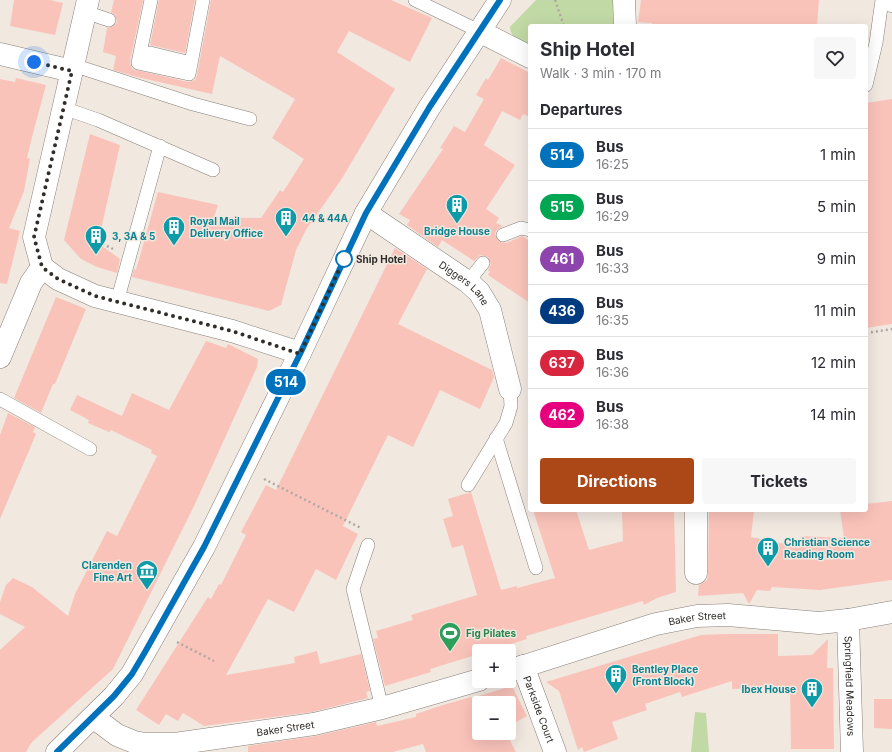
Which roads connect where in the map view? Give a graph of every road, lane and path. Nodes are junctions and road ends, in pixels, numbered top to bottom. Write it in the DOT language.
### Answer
graph roads {
  1 [pos="151,0"];
  2 [pos="203,0"];
  3 [pos="416,0"];
  4 [pos="555,0"];
  5 [pos="624,0"];
  6 [pos="882,0"];
  7 [pos="498,1"];
  8 [pos="86,6"];
  9 [pos="109,20"];
  10 [pos="563,24"];
  11 [pos="625,24"];
  12 [pos="479,31"];
  13 [pos="150,53"];
  14 [pos="0,54"];
  15 [pos="528,56"];
  16 [pos="191,63"];
  17 [pos="72,68"];
  18 [pos="868,77"];
  19 [pos="63,108"];
  20 [pos="250,119"];
  21 [pos="160,146"];
  22 [pos="213,170"];
  23 [pos="366,213"];
  24 [pos="528,230"];
  25 [pos="503,235"];
  26 [pos="99,248"];
  27 [pos="116,251"];
  28 [pos="483,263"];
  29 [pos="42,267"];
  30 [pos="468,282"];
  31 [pos="117,302"];
  32 [pos="892,329"];
  33 [pos="868,333"];
  34 [pos="300,354"];
  35 [pos="0,356"];
  36 [pos="510,389"];
  37 [pos="0,399"];
  38 [pos="496,438"];
  39 [pos="90,449"];
  40 [pos="468,485"];
  41 [pos="278,486"];
  42 [pos="696,512"];
  43 [pos="368,545"];
  44 [pos="536,568"];
  45 [pos="696,573"];
  46 [pos="892,612"];
  47 [pos="848,620"];
  48 [pos="157,630"];
  49 [pos="214,661"];
  50 [pos="516,669"];
  51 [pos="472,682"];
  52 [pos="382,708"];
  53 [pos="93,717"];
  54 [pos="57,752"];
  55 [pos="555,752"];
  56 [pos="852,752"];
  1 -- 16 [label="lane"];
  2 -- 16 [label="lane"];
  3 -- 12 [label="lane"];
  4 -- 10 [label="path"];
  5 -- 11 [label="street"];
  6 -- 18 [label="lane"];
  7 -- 12 [label="street"];
  8 -- 9 [label="lane"];
  8 -- 17 [label="street"];
  12 -- 15 [label="street"];
  12 -- 23 [label="street"];
  13 -- 16 [label="lane"];
  14 -- 17 [label="street"];
  17 -- 19 [label="street"];
  17 -- 20 [label="lane"];
  19 -- 21 [label="lane"];
  19 -- 29 [label="street"];
  21 -- 22 [label="lane"];
  21 -- 31 [label="lane"];
  23 -- 30 [label="street, Diggers Lane"];
  23 -- 34 [label="street"];
  24 -- 25 [label="lane"];
  26 -- 27 [label="path"];
  28 -- 30 [label="lane"];
  29 -- 31 [label="street"];
  29 -- 35 [label="street"];
  30 -- 36 [label="street, Diggers Lane"];
  31 -- 34 [label="street"];
  32 -- 33 [label="path"];
  34 -- 48 [label="street"];
  36 -- 38 [label="lane"];
  37 -- 39 [label="lane"];
  38 -- 40 [label="lane"];
  38 -- 44 [label="lane"];
  41 -- 43 [label="path"];
  42 -- 45 [label="street"];
  43 -- 52 [label="lane"];
  46 -- 47 [label="street, Baker Street"];
  47 -- 50 [label="street, Baker Street"];
  47 -- 56 [label="street, Springfield Meadows"];
  48 -- 49 [label="path"];
  48 -- 53 [label="street"];
  50 -- 55 [label="street, Parkside Court"];
  51 -- 52 [label="street, Baker Street"];
  52 -- 53 [label="street, Baker Street"];
  53 -- 54 [label="street"];
}
